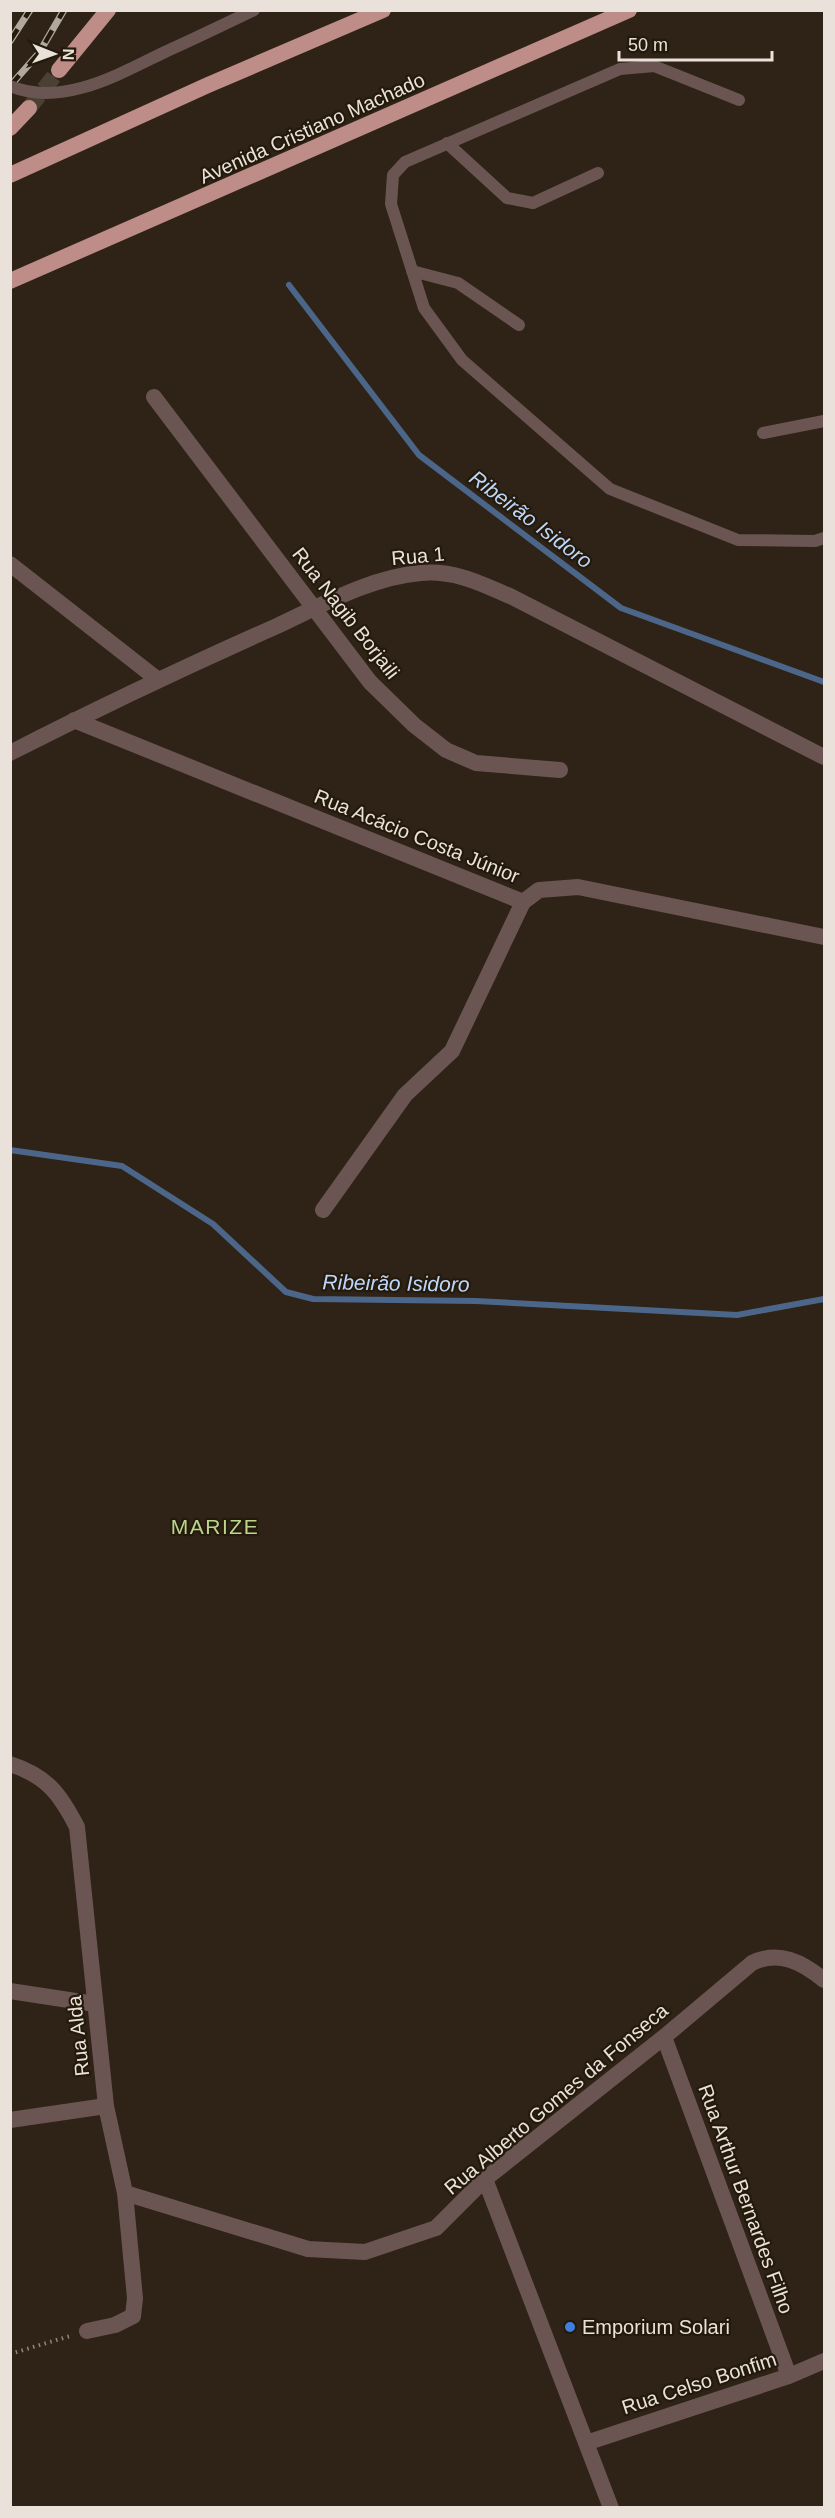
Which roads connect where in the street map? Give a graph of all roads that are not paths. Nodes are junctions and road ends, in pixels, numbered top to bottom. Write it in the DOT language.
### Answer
graph roads {
  1 [pos="108,10"];
  2 [pos="254,10"];
  3 [pos="382,10"];
  4 [pos="629,10"];
  5 [pos="59,70"];
  6 [pos="10,86"];
  7 [pos="739,100"];
  8 [pos="29,108"];
  9 [pos="10,128"];
  10 [pos="447,143"];
  11 [pos="598,173"];
  12 [pos="10,175"];
  13 [pos="412,271"];
  14 [pos="10,281"];
  15 [pos="519,325"];
  16 [pos="154,397"];
  17 [pos="825,421"];
  18 [pos="764,433"];
  19 [pos="825,538"];
  20 [pos="10,564"];
  21 [pos="314,609"];
  22 [pos="157,679"];
  23 [pos="74,720"];
  24 [pos="10,753"];
  25 [pos="825,757"];
  26 [pos="560,770"];
  27 [pos="523,902"];
  28 [pos="825,937"];
  29 [pos="323,1210"];
  30 [pos="10,1764"];
  31 [pos="825,1980"];
  32 [pos="10,1991"];
  33 [pos="95,2004"];
  34 [pos="664,2037"];
  35 [pos="106,2106"];
  36 [pos="10,2120"];
  37 [pos="485,2180"];
  38 [pos="125,2193"];
  39 [pos="87,2331"];
  40 [pos="825,2361"];
  41 [pos="789,2376"];
  42 [pos="586,2443"];
  43 [pos="611,2508"];
  1 -- 5 [label="highway"];
  2 -- 6 [label="lane, bridge"];
  3 -- 12 [label="highway"];
  4 -- 14 [label="highway, Avenida Cristiano Machado"];
  7 -- 10 [label="lane"];
  8 -- 9 [label="highway"];
  10 -- 11 [label="lane"];
  10 -- 13 [label="lane"];
  13 -- 15 [label="lane"];
  13 -- 19 [label="lane"];
  16 -- 21 [label="street, Rua Nagib Borjaili"];
  17 -- 18 [label="lane"];
  20 -- 22 [label="street"];
  21 -- 22 [label="street, Rua 1"];
  21 -- 25 [label="street, Rua 1"];
  21 -- 26 [label="street, Rua Nagib Borjaili"];
  22 -- 23 [label="street, Rua 1"];
  23 -- 24 [label="street"];
  23 -- 27 [label="street, Rua Acácio Costa Júnior"];
  27 -- 28 [label="street, Rua Acácio Costa Júnior"];
  27 -- 29 [label="street"];
  30 -- 33 [label="street, Rua Alda"];
  31 -- 34 [label="street, Rua Alberto Gomes da Fonseca"];
  32 -- 33 [label="street"];
  33 -- 35 [label="street, Rua Alda"];
  34 -- 37 [label="street, Rua Alberto Gomes da Fonseca"];
  34 -- 41 [label="street, Rua Arthur Bernardes Filho"];
  35 -- 36 [label="street"];
  35 -- 38 [label="street, Rua Alda"];
  37 -- 38 [label="street, Rua Alberto Gomes da Fonseca"];
  37 -- 42 [label="street"];
  38 -- 39 [label="street, Rua Alda"];
  40 -- 41 [label="street, Rua Celso Bonfim"];
  41 -- 42 [label="street, Rua Celso Bonfim"];
  42 -- 43 [label="street"];
}
